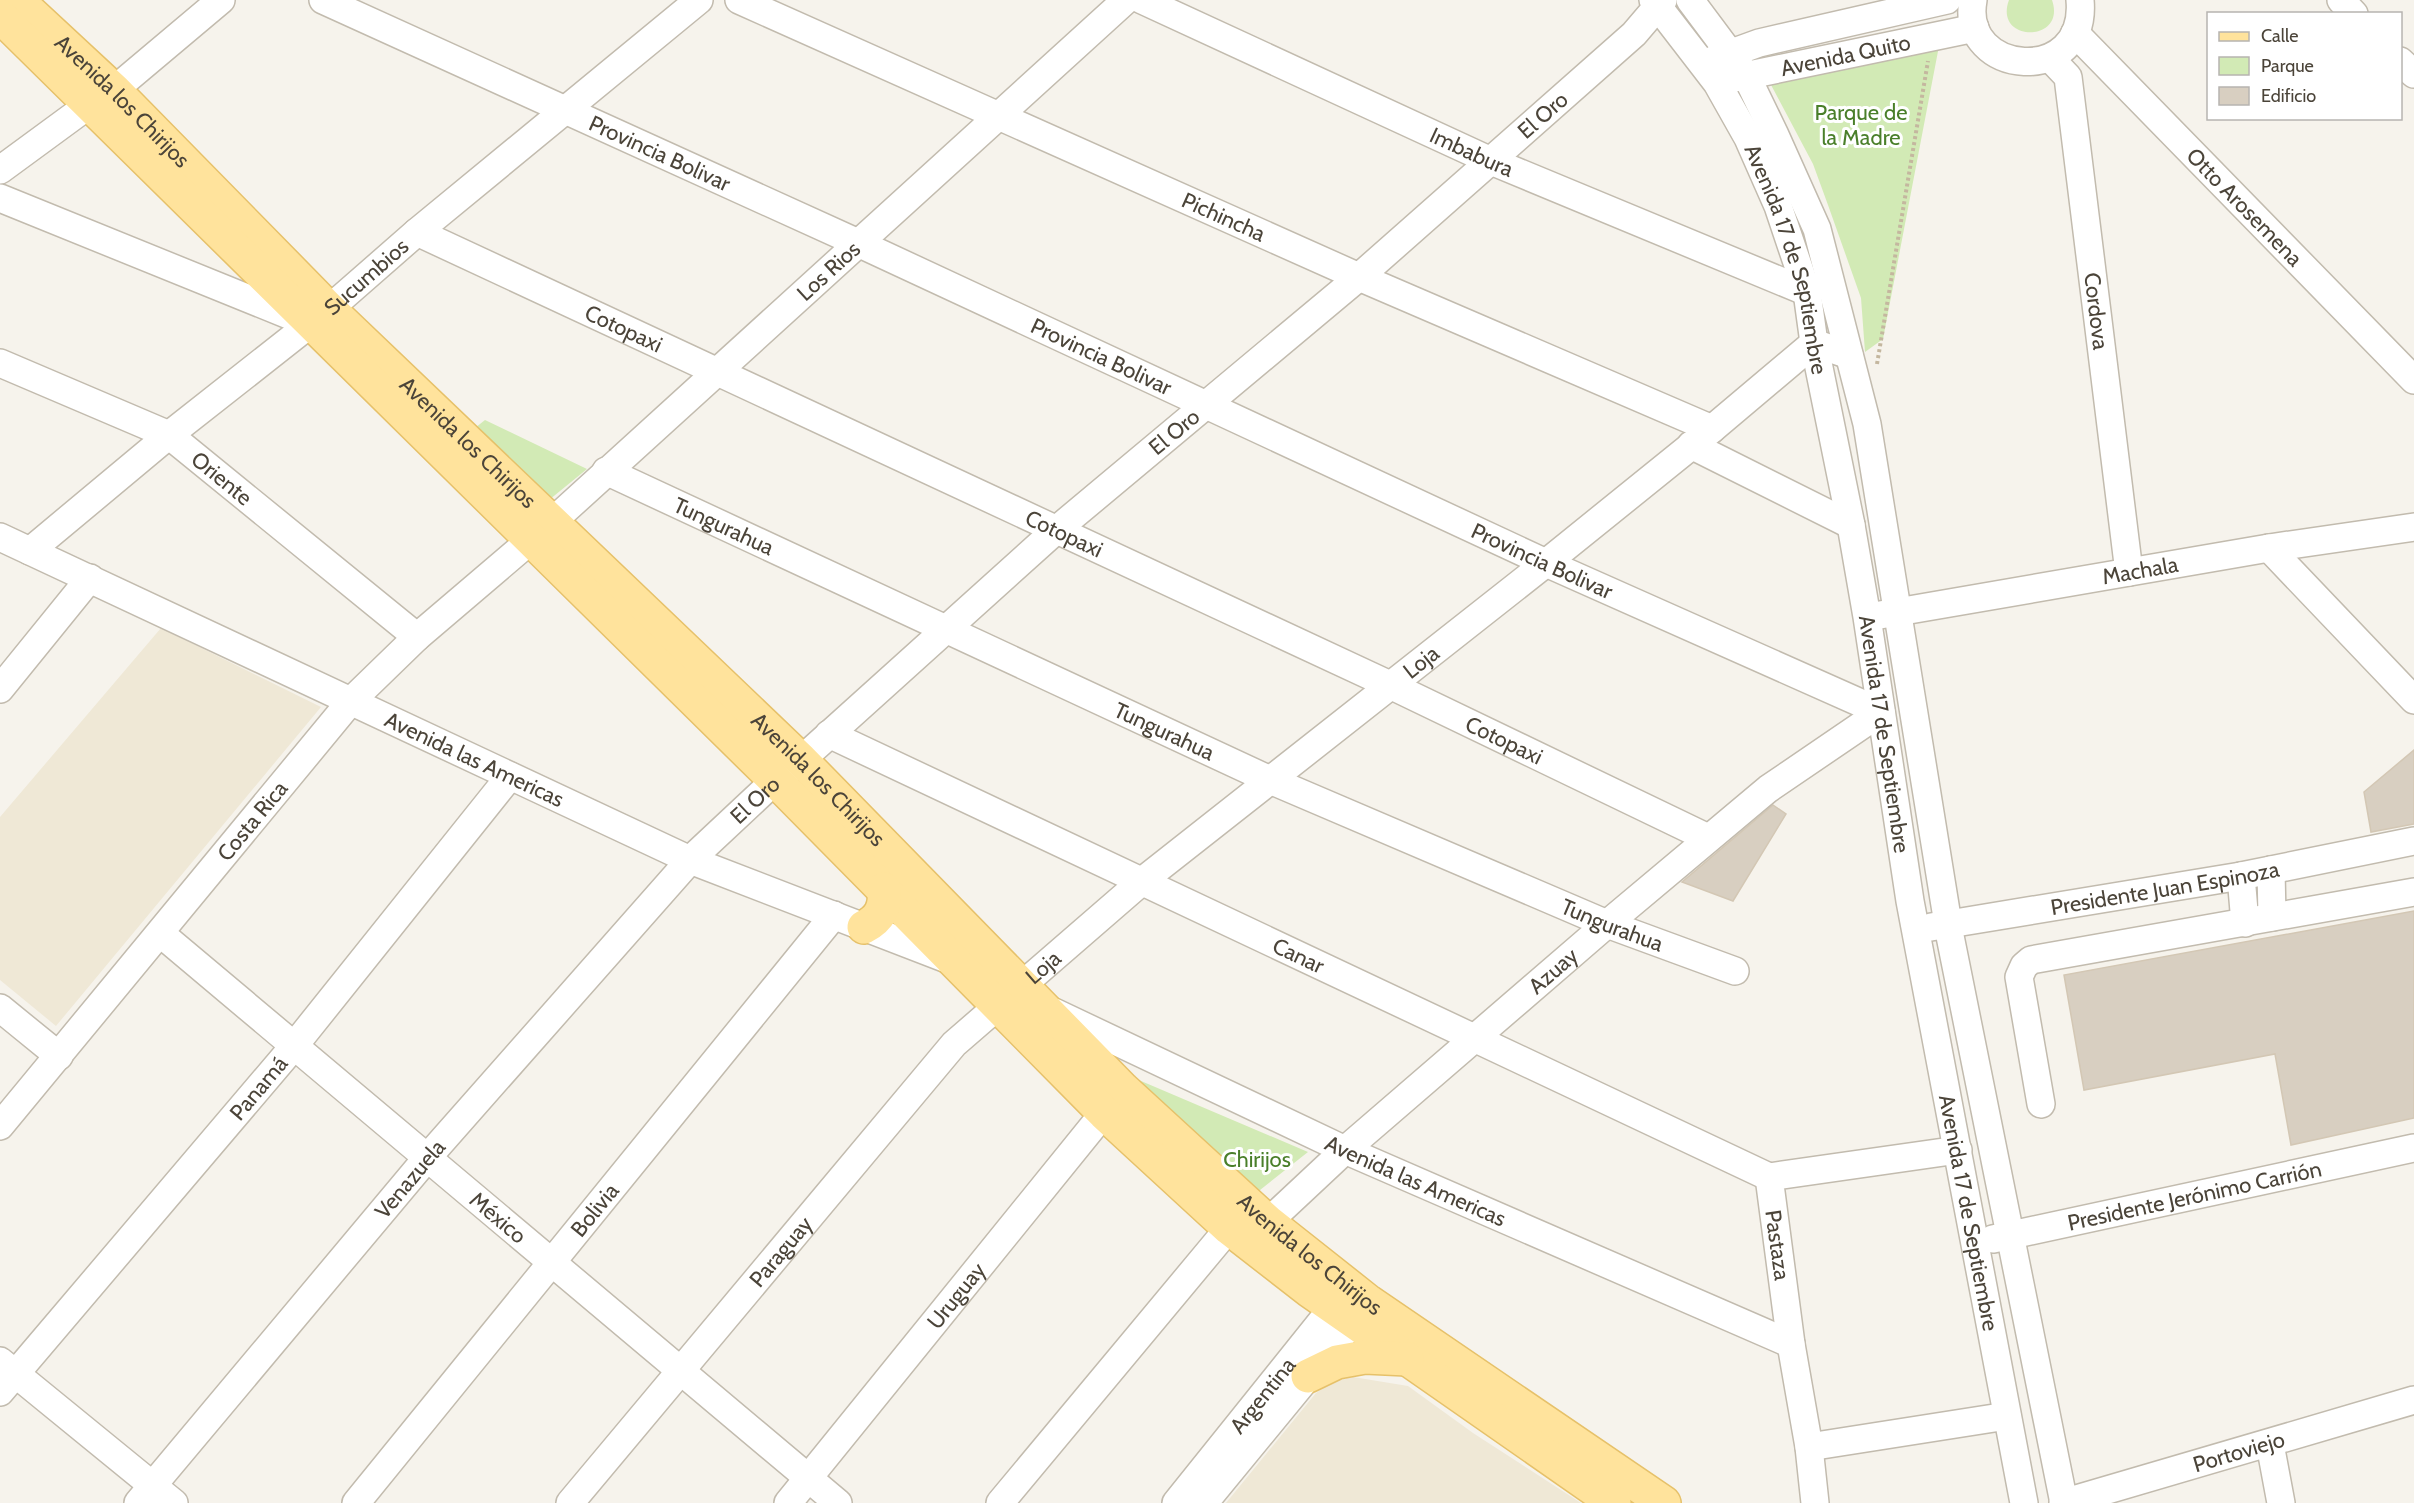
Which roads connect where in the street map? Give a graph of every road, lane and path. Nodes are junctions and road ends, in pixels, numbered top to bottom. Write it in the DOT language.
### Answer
graph roads {
  1 [pos="17,0"];
  2 [pos="221,0"];
  3 [pos="323,0"];
  4 [pos="699,0"];
  5 [pos="739,0"];
  6 [pos="1125,0"];
  7 [pos="1143,0"];
  8 [pos="1690,0"];
  9 [pos="1947,0"];
  10 [pos="1973,0"];
  11 [pos="2080,0"];
  12 [pos="2341,0"];
  13 [pos="1655,1"];
  14 [pos="2353,12"];
  15 [pos="0,16"];
  16 [pos="1976,28"];
  17 [pos="2075,33"];
  18 [pos="1932,37"];
  19 [pos="1731,52"];
  20 [pos="2050,58"];
  21 [pos="2402,62"];
  22 [pos="1710,73"];
  23 [pos="2414,74"];
  24 [pos="1746,75"];
  25 [pos="102,97"];
  26 [pos="565,110"];
  27 [pos="998,115"];
  28 [pos="1491,161"];
  29 [pos="0,170"];
  30 [pos="0,198"];
  31 [pos="417,232"];
  32 [pos="858,243"];
  33 [pos="1359,277"];
  34 [pos="1807,292"];
  35 [pos="319,316"];
  36 [pos="1814,343"];
  37 [pos="1849,355"];
  38 [pos="0,363"];
  39 [pos="1877,365"];
  40 [pos="715,372"];
  41 [pos="2414,380"];
  42 [pos="1208,405"];
  43 [pos="1712,429"];
  44 [pos="169,435"];
  45 [pos="1691,445"];
  46 [pos="606,471"];
  47 [pos="1851,525"];
  48 [pos="2414,526"];
  49 [pos="542,530"];
  50 [pos="1055,531"];
  51 [pos="0,537"];
  52 [pos="2269,549"];
  53 [pos="30,551"];
  54 [pos="1546,563"];
  55 [pos="2129,572"];
  56 [pos="90,578"];
  57 [pos="1897,613"];
  58 [pos="1867,617"];
  59 [pos="946,629"];
  60 [pos="417,638"];
  61 [pos="1390,685"];
  62 [pos="0,689"];
  63 [pos="2414,700"];
  64 [pos="350,702"];
  65 [pos="1881,712"];
  66 [pos="829,734"];
  67 [pos="801,760"];
  68 [pos="510,776"];
  69 [pos="1270,780"];
  70 [pos="776,781"];
  71 [pos="1708,838"];
  72 [pos="2414,841"];
  73 [pos="690,860"];
  74 [pos="2271,870"];
  75 [pos="2241,876"];
  76 [pos="1141,882"];
  77 [pos="884,889"];
  78 [pos="2414,892"];
  79 [pos="2272,916"];
  80 [pos="849,921"];
  81 [pos="2245,922"];
  82 [pos="1948,923"];
  83 [pos="1607,924"];
  84 [pos="1915,930"];
  85 [pos="160,933"];
  86 [pos="957,963"];
  87 [pos="1735,971"];
  88 [pos="1021,999"];
  89 [pos="0,1008"];
  90 [pos="1475,1038"];
  91 [pos="294,1046"];
  92 [pos="59,1056"];
  93 [pos="1114,1101"];
  94 [pos="2041,1104"];
  95 [pos="0,1126"];
  96 [pos="2414,1148"];
  97 [pos="1345,1150"];
  98 [pos="1958,1150"];
  99 [pos="427,1158"];
  100 [pos="1769,1177"];
  101 [pos="1249,1231"];
  102 [pos="2011,1237"];
  103 [pos="1975,1242"];
  104 [pos="552,1263"];
  105 [pos="1351,1305"];
  106 [pos="1791,1344"];
  107 [pos="1407,1359"];
  108 [pos="680,1371"];
  109 [pos="5,1376"];
  110 [pos="1308,1376"];
  111 [pos="2414,1400"];
  112 [pos="2007,1416"];
  113 [pos="2270,1444"];
  114 [pos="1809,1447"];
  115 [pos="808,1478"];
  116 [pos="145,1494"];
  117 [pos="174,1503"];
  118 [pos="356,1503"];
  119 [pos="570,1503"];
  120 [pos="788,1503"];
  121 [pos="838,1503"];
  122 [pos="1000,1503"];
  123 [pos="1176,1503"];
  124 [pos="1204,1503"];
  125 [pos="1614,1503"];
  126 [pos="1664,1503"];
  127 [pos="1815,1503"];
  128 [pos="2024,1503"];
  129 [pos="2063,1503"];
  130 [pos="2281,1503"];
  1 -- 25 [label="main road, Avenida los Chirijos"];
  2 -- 25 [label="street"];
  3 -- 26 [label="street, Provincia Bolivar"];
  4 -- 26 [label="street, Sucumbios"];
  5 -- 27 [label="street, Pichincha"];
  6 -- 27 [label="street, Los Rios"];
  7 -- 28 [label="street, Imbabura"];
  8 -- 19 [label="street, Avenida 17 de Septiembre"];
  9 -- 19 [label="street, Avenida Quito"];
  10 -- 16 [label="street"];
  11 -- 17 [label="street"];
  12 -- 14 [label="street"];
  13 -- 22 [label="street, Avenida 17 de Septiembre"];
  13 -- 28 [label="street, El Oro"];
  15 -- 25 [label="main road, Avenida los Chirijos"];
  16 -- 18 [label="street, Avenida Quito"];
  16 -- 20 [label="street"];
  17 -- 20 [label="street"];
  17 -- 41 [label="street, Otto Arosemena"];
  18 -- 24 [label="street, Avenida Quito"];
  18 -- 39 [label="path"];
  19 -- 22 [label="street, Avenida Quito"];
  19 -- 24 [label="street, Avenida 17 de Septiembre"];
  20 -- 55 [label="street, Cordova"];
  21 -- 23 [label="street"];
  22 -- 24 [label="street, Avenida Quito"];
  22 -- 34 [label="street, Avenida 17 de Septiembre"];
  24 -- 37 [label="street, Avenida 17 de Septiembre"];
  25 -- 29 [label="street"];
  25 -- 35 [label="main road, Avenida los Chirijos"];
  26 -- 31 [label="street, Sucumbios"];
  26 -- 32 [label="street, Provincia Bolivar"];
  27 -- 32 [label="street, Los Rios"];
  27 -- 33 [label="street, Pichincha"];
  28 -- 33 [label="street, El Oro"];
  28 -- 34 [label="street, Imbabura"];
  30 -- 35 [label="street"];
  31 -- 35 [label="street, Sucumbios"];
  31 -- 40 [label="street, Cotopaxi"];
  32 -- 40 [label="street, Los Rios"];
  32 -- 42 [label="street, Provincia Bolivar"];
  33 -- 42 [label="street, El Oro"];
  33 -- 43 [label="street, Pichincha"];
  34 -- 36 [label="street, Avenida 17 de Septiembre"];
  35 -- 44 [label="street, Sucumbios"];
  35 -- 49 [label="main road, Avenida los Chirijos"];
  36 -- 37 [label="street"];
  36 -- 43 [label="street, Loja"];
  36 -- 47 [label="street, Avenida 17 de Septiembre"];
  37 -- 57 [label="street, Avenida 17 de Septiembre"];
  38 -- 44 [label="street, Oriente"];
  40 -- 46 [label="street, Los Rios"];
  40 -- 50 [label="street, Cotopaxi"];
  42 -- 50 [label="street, El Oro"];
  42 -- 54 [label="street, Provincia Bolivar"];
  43 -- 45 [label="street, Loja"];
  44 -- 53 [label="street, Sucumbios"];
  44 -- 60 [label="street, Oriente"];
  45 -- 47 [label="street"];
  45 -- 54 [label="street, Loja"];
  46 -- 49 [label="street, Los Rios"];
  46 -- 59 [label="street, Tungurahua"];
  47 -- 58 [label="street, Avenida 17 de Septiembre"];
  48 -- 52 [label="street, Machala"];
  49 -- 60 [label="street, Costa Rica"];
  49 -- 67 [label="main road, Avenida los Chirijos"];
  49 -- 70 [label="main road, Avenida los Chirijos"];
  50 -- 59 [label="street, El Oro"];
  50 -- 61 [label="street, Cotopaxi"];
  51 -- 53 [label="street, Avenida las Americas"];
  52 -- 55 [label="street, Machala"];
  52 -- 63 [label="street"];
  53 -- 56 [label="street, Avenida las Americas"];
  54 -- 61 [label="street, Loja"];
  54 -- 65 [label="street, Provincia Bolivar"];
  55 -- 57 [label="street, Machala"];
  56 -- 62 [label="street"];
  56 -- 64 [label="street, Avenida las Americas"];
  57 -- 58 [label="street, Machala"];
  57 -- 82 [label="street, Avenida 17 de Septiembre"];
  58 -- 65 [label="street, Avenida 17 de Septiembre"];
  59 -- 66 [label="street, El Oro"];
  59 -- 69 [label="street, Tungurahua"];
  60 -- 64 [label="street, Costa Rica"];
  61 -- 69 [label="street, Loja"];
  61 -- 71 [label="street, Cotopaxi"];
  64 -- 68 [label="street, Avenida las Americas"];
  64 -- 85 [label="street, Costa Rica"];
  65 -- 71 [label="street, Azuay"];
  65 -- 84 [label="street, Avenida 17 de Septiembre"];
  66 -- 67 [label="street, El Oro"];
  66 -- 76 [label="street, Canar"];
  67 -- 70 [label="street, El Oro"];
  67 -- 88 [label="main road, Avenida los Chirijos"];
  68 -- 73 [label="street, Avenida las Americas"];
  68 -- 91 [label="street, Panamá"];
  69 -- 76 [label="street, Loja"];
  69 -- 83 [label="street, Tungurahua"];
  70 -- 73 [label="street, El Oro"];
  70 -- 77 [label="main road, Avenida los Chirijos"];
  71 -- 83 [label="street, Azuay"];
  72 -- 74 [label="street, Presidente Juan Espinoza"];
  73 -- 80 [label="street, Avenida las Americas"];
  73 -- 99 [label="street, Venazuela"];
  74 -- 75 [label="street, Presidente Juan Espinoza"];
  74 -- 79 [label="street"];
  75 -- 81 [label="street"];
  75 -- 82 [label="street, Presidente Juan Espinoza"];
  76 -- 88 [label="street, Loja"];
  76 -- 90 [label="street, Canar"];
  77 -- 80 [label="main road"];
  77 -- 86 [label="main road, Avenida los Chirijos"];
  78 -- 79 [label="street"];
  79 -- 81 [label="street"];
  80 -- 86 [label="street, Avenida las Americas"];
  80 -- 104 [label="street, Bolivia"];
  81 -- 94 [label="street"];
  82 -- 84 [label="street, Presidente Juan Espinoza"];
  82 -- 102 [label="street, Avenida 17 de Septiembre"];
  83 -- 87 [label="street, Tungurahua"];
  83 -- 90 [label="street, Azuay"];
  84 -- 98 [label="street, Avenida 17 de Septiembre"];
  85 -- 91 [label="street, México"];
  85 -- 92 [label="street, Costa Rica"];
  86 -- 88 [label="main road, Avenida los Chirijos"];
  88 -- 93 [label="main road, Avenida los Chirijos"];
  88 -- 93 [label="main road, Avenida los Chirijos"];
  88 -- 97 [label="street, Avenida las Americas"];
  88 -- 108 [label="street, Paraguay"];
  89 -- 92 [label="street"];
  90 -- 97 [label="street, Azuay"];
  90 -- 100 [label="street, Canar"];
  91 -- 99 [label="street, México"];
  91 -- 109 [label="street, Panamá"];
  92 -- 95 [label="street, Costa Rica"];
  93 -- 101 [label="main road, Avenida los Chirijos"];
  93 -- 115 [label="street, Uruguay"];
  96 -- 102 [label="street, Presidente Jerónimo Carrión"];
  97 -- 101 [label="street, Azuay"];
  97 -- 106 [label="street, Avenida las Americas"];
  98 -- 100 [label="street, Pastaza"];
  98 -- 103 [label="street, Avenida 17 de Septiembre"];
  99 -- 104 [label="street, México"];
  99 -- 116 [label="street, Venazuela"];
  100 -- 106 [label="street, Pastaza"];
  101 -- 105 [label="main road, Avenida los Chirijos"];
  101 -- 122 [label="street, Azuay"];
  102 -- 103 [label="street, Presidente Jerónimo Carrión"];
  102 -- 129 [label="street, Avenida 17 de Septiembre"];
  103 -- 112 [label="street, Avenida 17 de Septiembre"];
  104 -- 108 [label="street, México"];
  104 -- 118 [label="street, Bolivia"];
  105 -- 107 [label="main road, Avenida los Chirijos"];
  105 -- 110 [label="street, Argentina"];
  105 -- 123 [label="street, Argentina"];
  105 -- 126 [label="main road, Avenida los Chirijos"];
  106 -- 114 [label="street, Pastaza"];
  107 -- 110 [label="main road"];
  107 -- 125 [label="main road, Avenida los Chirijos"];
  108 -- 115 [label="street, México"];
  108 -- 119 [label="street, Paraguay"];
  109 -- 116 [label="street"];
  110 -- 124 [label="street, Argentina"];
  111 -- 113 [label="street, Portoviejo"];
  112 -- 114 [label="street"];
  112 -- 128 [label="street, Avenida 17 de Septiembre"];
  113 -- 129 [label="street, Portoviejo"];
  113 -- 130 [label="street"];
  114 -- 127 [label="street, Pastaza"];
  115 -- 120 [label="street, Uruguay"];
  115 -- 121 [label="street, México"];
  116 -- 117 [label="street"];
}
